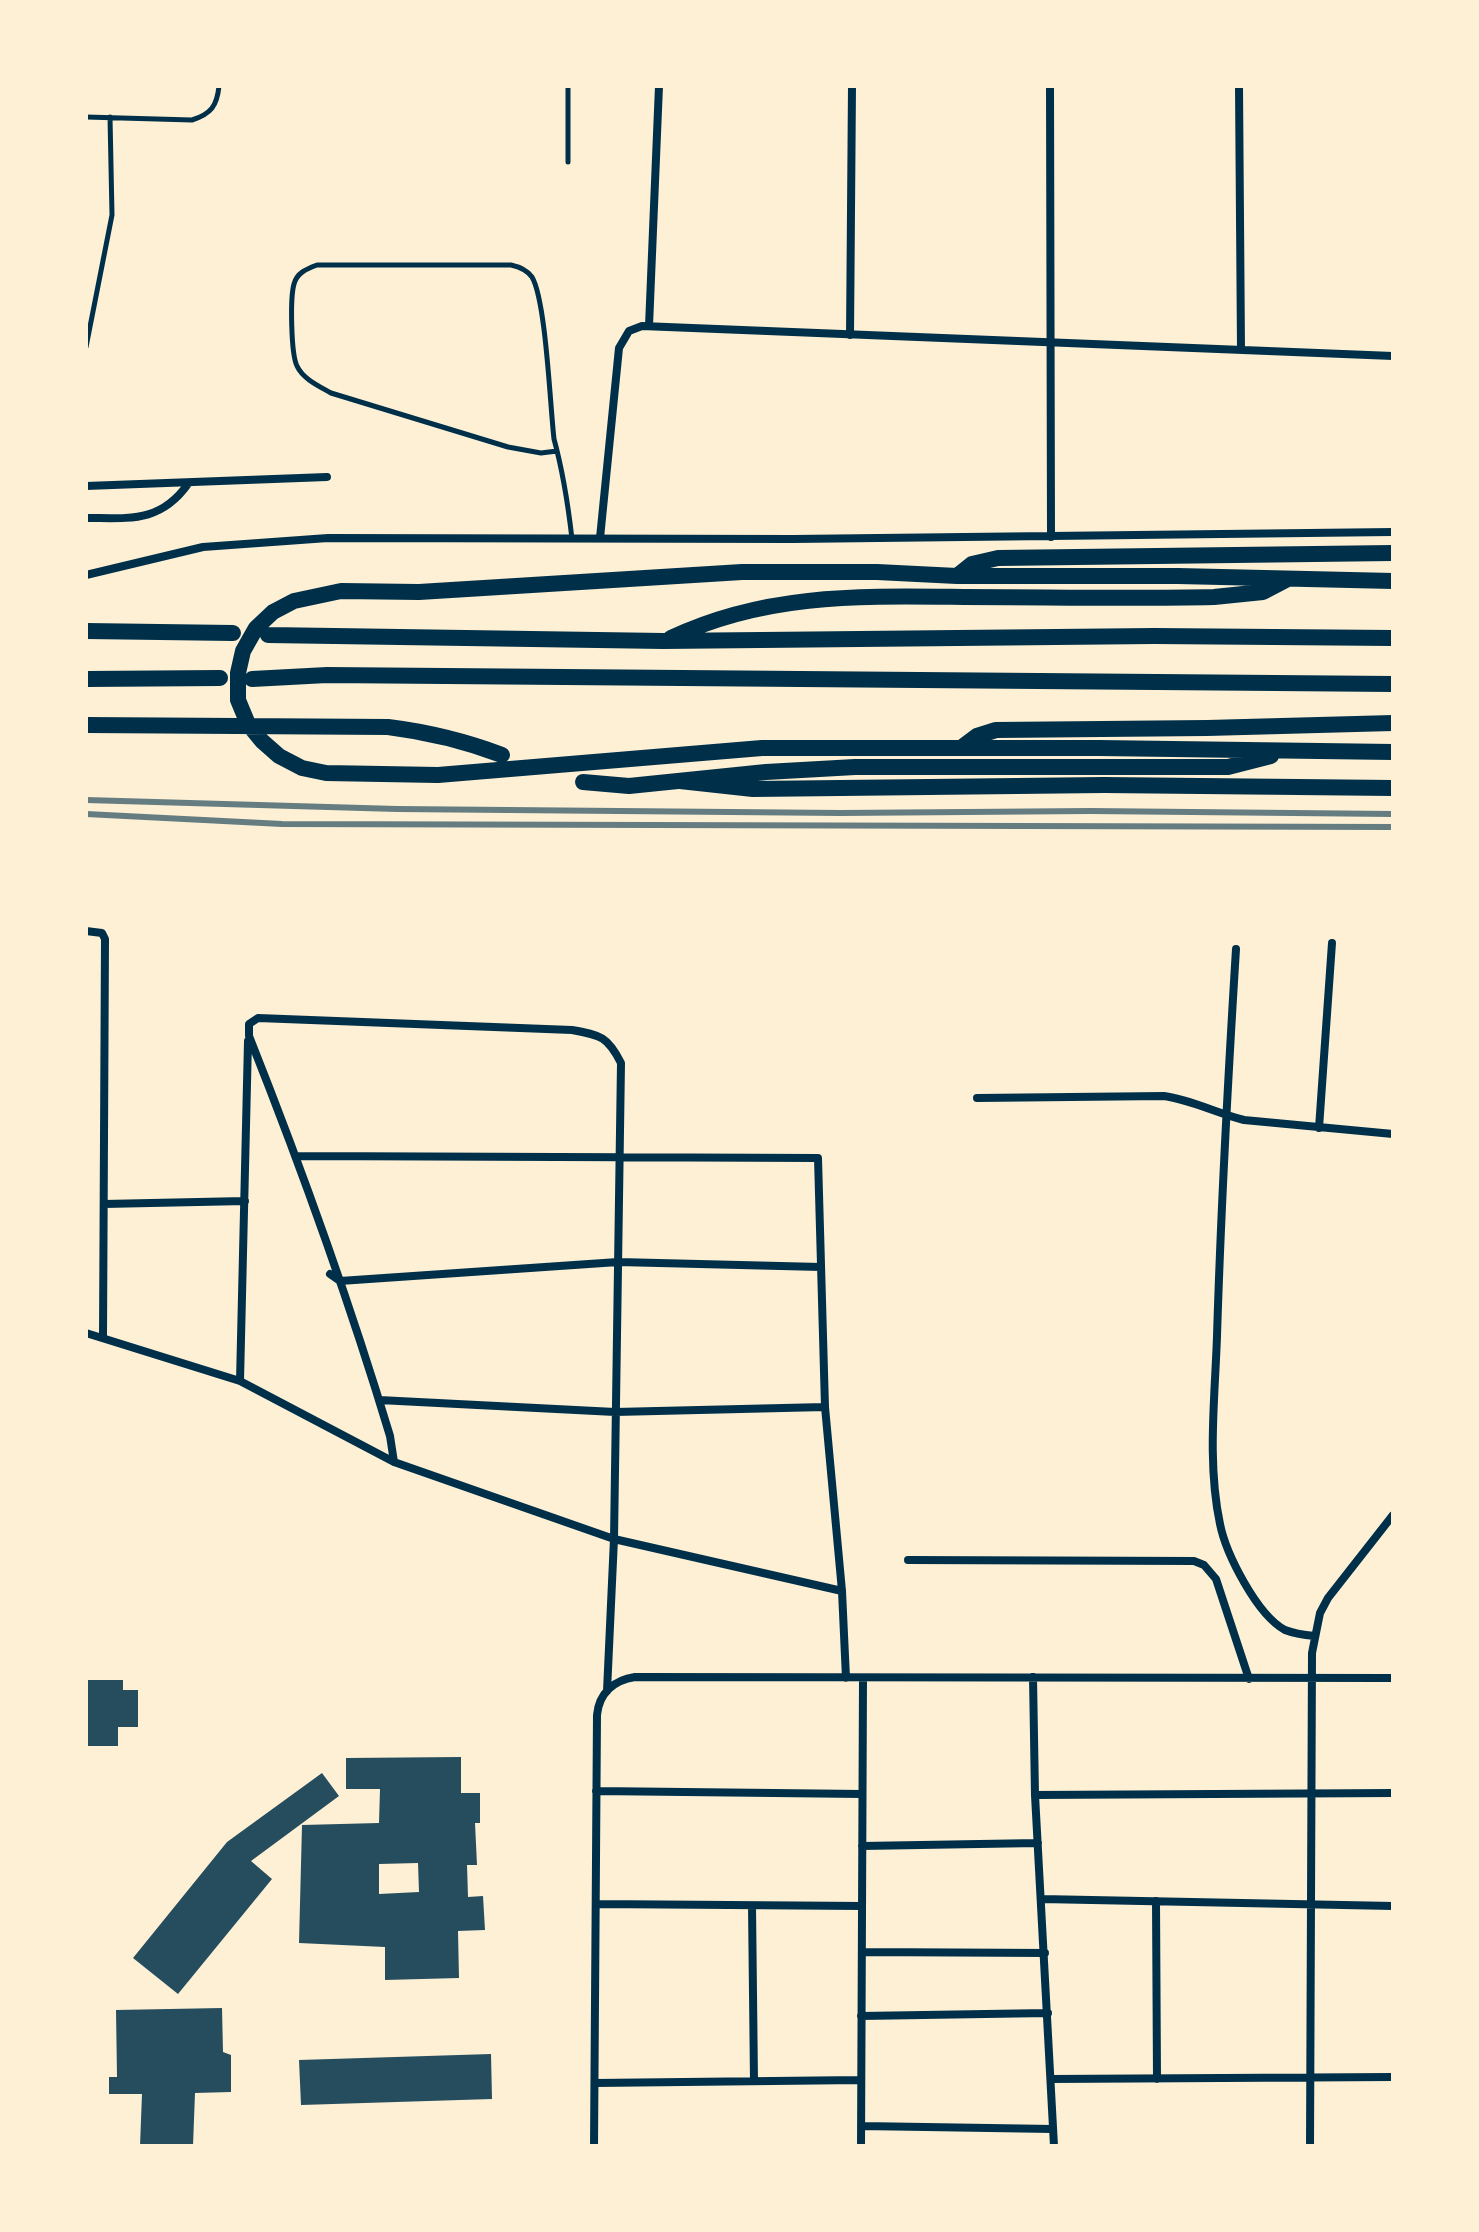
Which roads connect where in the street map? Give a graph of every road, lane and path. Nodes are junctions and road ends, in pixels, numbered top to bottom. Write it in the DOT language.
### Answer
graph roads {
  1 [pos="219,86"];
  2 [pos="568,86"];
  3 [pos="659,86"];
  4 [pos="852,86"];
  5 [pos="1050,86"];
  6 [pos="1239,86"];
  7 [pos="86,117"];
  8 [pos="110,117"];
  9 [pos="568,162"];
  10 [pos="649,326"];
  11 [pos="850,335"];
  12 [pos="1051,343"];
  13 [pos="86,347"];
  14 [pos="1241,350"];
  15 [pos="1393,356"];
  16 [pos="557,451"];
  17 [pos="327,477"];
  18 [pos="188,484"];
  19 [pos="86,486"];
  20 [pos="86,518"];
  21 [pos="1393,532"];
  22 [pos="1051,537"];
  23 [pos="600,538"];
  24 [pos="572,539"];
  25 [pos="1393,553"];
  26 [pos="86,575"];
  27 [pos="957,576"];
  28 [pos="1287,579"];
  29 [pos="1393,581"];
  30 [pos="86,631"];
  31 [pos="233,633"];
  32 [pos="268,635"];
  33 [pos="1390,637"];
  34 [pos="663,641"];
  35 [pos="220,678"];
  36 [pos="86,679"];
  37 [pos="252,679"];
  38 [pos="1393,684"];
  39 [pos="1393,723"];
  40 [pos="86,725"];
  41 [pos="961,748"];
  42 [pos="1280,752"];
  43 [pos="1393,752"];
  44 [pos="502,755"];
  45 [pos="680,781"];
  46 [pos="583,782"];
  47 [pos="1393,788"];
  48 [pos="86,931"];
  49 [pos="1332,943"];
  50 [pos="1236,949"];
  51 [pos="249,1036"];
  52 [pos="977,1098"];
  53 [pos="1226,1116"];
  54 [pos="1319,1128"];
  55 [pos="1393,1134"];
  56 [pos="620,1155"];
  57 [pos="297,1156"];
  58 [pos="245,1201"];
  59 [pos="104,1204"];
  60 [pos="618,1262"];
  61 [pos="821,1267"];
  62 [pos="330,1274"];
  63 [pos="340,1281"];
  64 [pos="86,1333"];
  65 [pos="103,1337"];
  66 [pos="240,1381"];
  67 [pos="379,1400"];
  68 [pos="825,1407"];
  69 [pos="615,1412"];
  70 [pos="394,1462"];
  71 [pos="1393,1515"];
  72 [pos="614,1539"];
  73 [pos="908,1560"];
  74 [pos="842,1591"];
  75 [pos="1315,1636"];
  76 [pos="1033,1677"];
  77 [pos="846,1678"];
  78 [pos="1311,1678"];
  79 [pos="1393,1678"];
  80 [pos="863,1679"];
  81 [pos="1249,1679"];
  82 [pos="607,1691"];
  83 [pos="596,1791"];
  84 [pos="1393,1793"];
  85 [pos="862,1794"];
  86 [pos="1310,1794"];
  87 [pos="1035,1795"];
  88 [pos="1038,1843"];
  89 [pos="862,1846"];
  90 [pos="1041,1899"];
  91 [pos="1156,1901"];
  92 [pos="596,1904"];
  93 [pos="1310,1904"];
  94 [pos="752,1906"];
  95 [pos="862,1906"];
  96 [pos="1393,1906"];
  97 [pos="862,1952"];
  98 [pos="1045,1953"];
  99 [pos="1048,2013"];
  100 [pos="861,2016"];
  101 [pos="1393,2077"];
  102 [pos="1310,2078"];
  103 [pos="1051,2079"];
  104 [pos="1157,2079"];
  105 [pos="861,2080"];
  106 [pos="754,2081"];
  107 [pos="595,2083"];
  108 [pos="861,2126"];
  109 [pos="1053,2129"];
  110 [pos="594,2146"];
  111 [pos="861,2146"];
  112 [pos="1054,2146"];
  113 [pos="1310,2146"];
  1 -- 8 [label="lane"];
  2 -- 9 [label="lane"];
  3 -- 10 [label="street"];
  4 -- 11 [label="street"];
  5 -- 12 [label="street"];
  6 -- 14 [label="street"];
  7 -- 8 [label="lane"];
  8 -- 13 [label="lane"];
  10 -- 11 [label="street"];
  10 -- 23 [label="street"];
  11 -- 12 [label="street"];
  12 -- 14 [label="street"];
  12 -- 22 [label="street"];
  14 -- 15 [label="street"];
  16 -- 16 [label="lane"];
  16 -- 24 [label="lane"];
  17 -- 18 [label="street"];
  18 -- 19 [label="street"];
  18 -- 20 [label="street"];
  21 -- 22 [label="street"];
  22 -- 23 [label="street"];
  23 -- 24 [label="street"];
  24 -- 26 [label="street"];
  25 -- 27 [label="main road"];
  27 -- 28 [label="main road"];
  27 -- 41 [label="main road"];
  28 -- 29 [label="main road"];
  28 -- 34 [label="main road"];
  30 -- 31 [label="main road"];
  32 -- 34 [label="main road"];
  33 -- 34 [label="main road"];
  35 -- 36 [label="main road"];
  37 -- 38 [label="main road"];
  39 -- 41 [label="main road"];
  40 -- 44 [label="main road"];
  41 -- 42 [label="main road"];
  42 -- 43 [label="main road"];
  42 -- 45 [label="main road"];
  45 -- 46 [label="main road"];
  45 -- 47 [label="main road"];
  48 -- 59 [label="street"];
  49 -- 54 [label="street"];
  50 -- 53 [label="street"];
  51 -- 56 [label="street"];
  51 -- 57 [label="street"];
  51 -- 58 [label="street"];
  52 -- 53 [label="street"];
  53 -- 54 [label="street"];
  53 -- 75 [label="street"];
  54 -- 55 [label="street"];
  56 -- 57 [label="street"];
  56 -- 60 [label="street"];
  56 -- 61 [label="street"];
  57 -- 63 [label="street"];
  58 -- 59 [label="street"];
  58 -- 66 [label="street"];
  59 -- 65 [label="street"];
  60 -- 61 [label="street"];
  60 -- 63 [label="street"];
  60 -- 69 [label="street"];
  61 -- 68 [label="street"];
  62 -- 63 [label="street"];
  63 -- 67 [label="street"];
  64 -- 65 [label="street"];
  65 -- 66 [label="street"];
  66 -- 70 [label="street"];
  67 -- 69 [label="street"];
  67 -- 70 [label="street"];
  68 -- 69 [label="street"];
  68 -- 74 [label="street"];
  69 -- 72 [label="street"];
  70 -- 72 [label="street"];
  71 -- 75 [label="street"];
  72 -- 74 [label="street"];
  72 -- 82 [label="street"];
  73 -- 81 [label="street"];
  74 -- 77 [label="street"];
  75 -- 78 [label="street"];
  76 -- 80 [label="street"];
  76 -- 81 [label="street"];
  76 -- 87 [label="street"];
  77 -- 80 [label="street"];
  77 -- 82 [label="street"];
  78 -- 79 [label="street"];
  78 -- 81 [label="street"];
  78 -- 86 [label="street"];
  80 -- 85 [label="street"];
  82 -- 83 [label="street"];
  83 -- 85 [label="street"];
  83 -- 92 [label="street"];
  84 -- 86 [label="street"];
  85 -- 89 [label="street"];
  86 -- 87 [label="street"];
  86 -- 93 [label="street"];
  87 -- 88 [label="street"];
  88 -- 89 [label="street"];
  88 -- 90 [label="street"];
  89 -- 95 [label="street"];
  90 -- 91 [label="street"];
  90 -- 98 [label="street"];
  91 -- 93 [label="street"];
  91 -- 104 [label="street"];
  92 -- 94 [label="street"];
  92 -- 107 [label="street"];
  93 -- 96 [label="street"];
  93 -- 102 [label="street"];
  94 -- 95 [label="street"];
  94 -- 106 [label="street"];
  95 -- 97 [label="street"];
  97 -- 98 [label="street"];
  97 -- 100 [label="street"];
  98 -- 99 [label="street"];
  99 -- 100 [label="street"];
  99 -- 103 [label="street"];
  100 -- 105 [label="street"];
  101 -- 102 [label="street"];
  102 -- 104 [label="street"];
  102 -- 113 [label="street"];
  103 -- 104 [label="street"];
  103 -- 109 [label="street"];
  105 -- 106 [label="street"];
  105 -- 108 [label="street"];
  106 -- 107 [label="street"];
  107 -- 110 [label="street"];
  108 -- 109 [label="street"];
  108 -- 111 [label="street"];
  109 -- 112 [label="street"];
}
